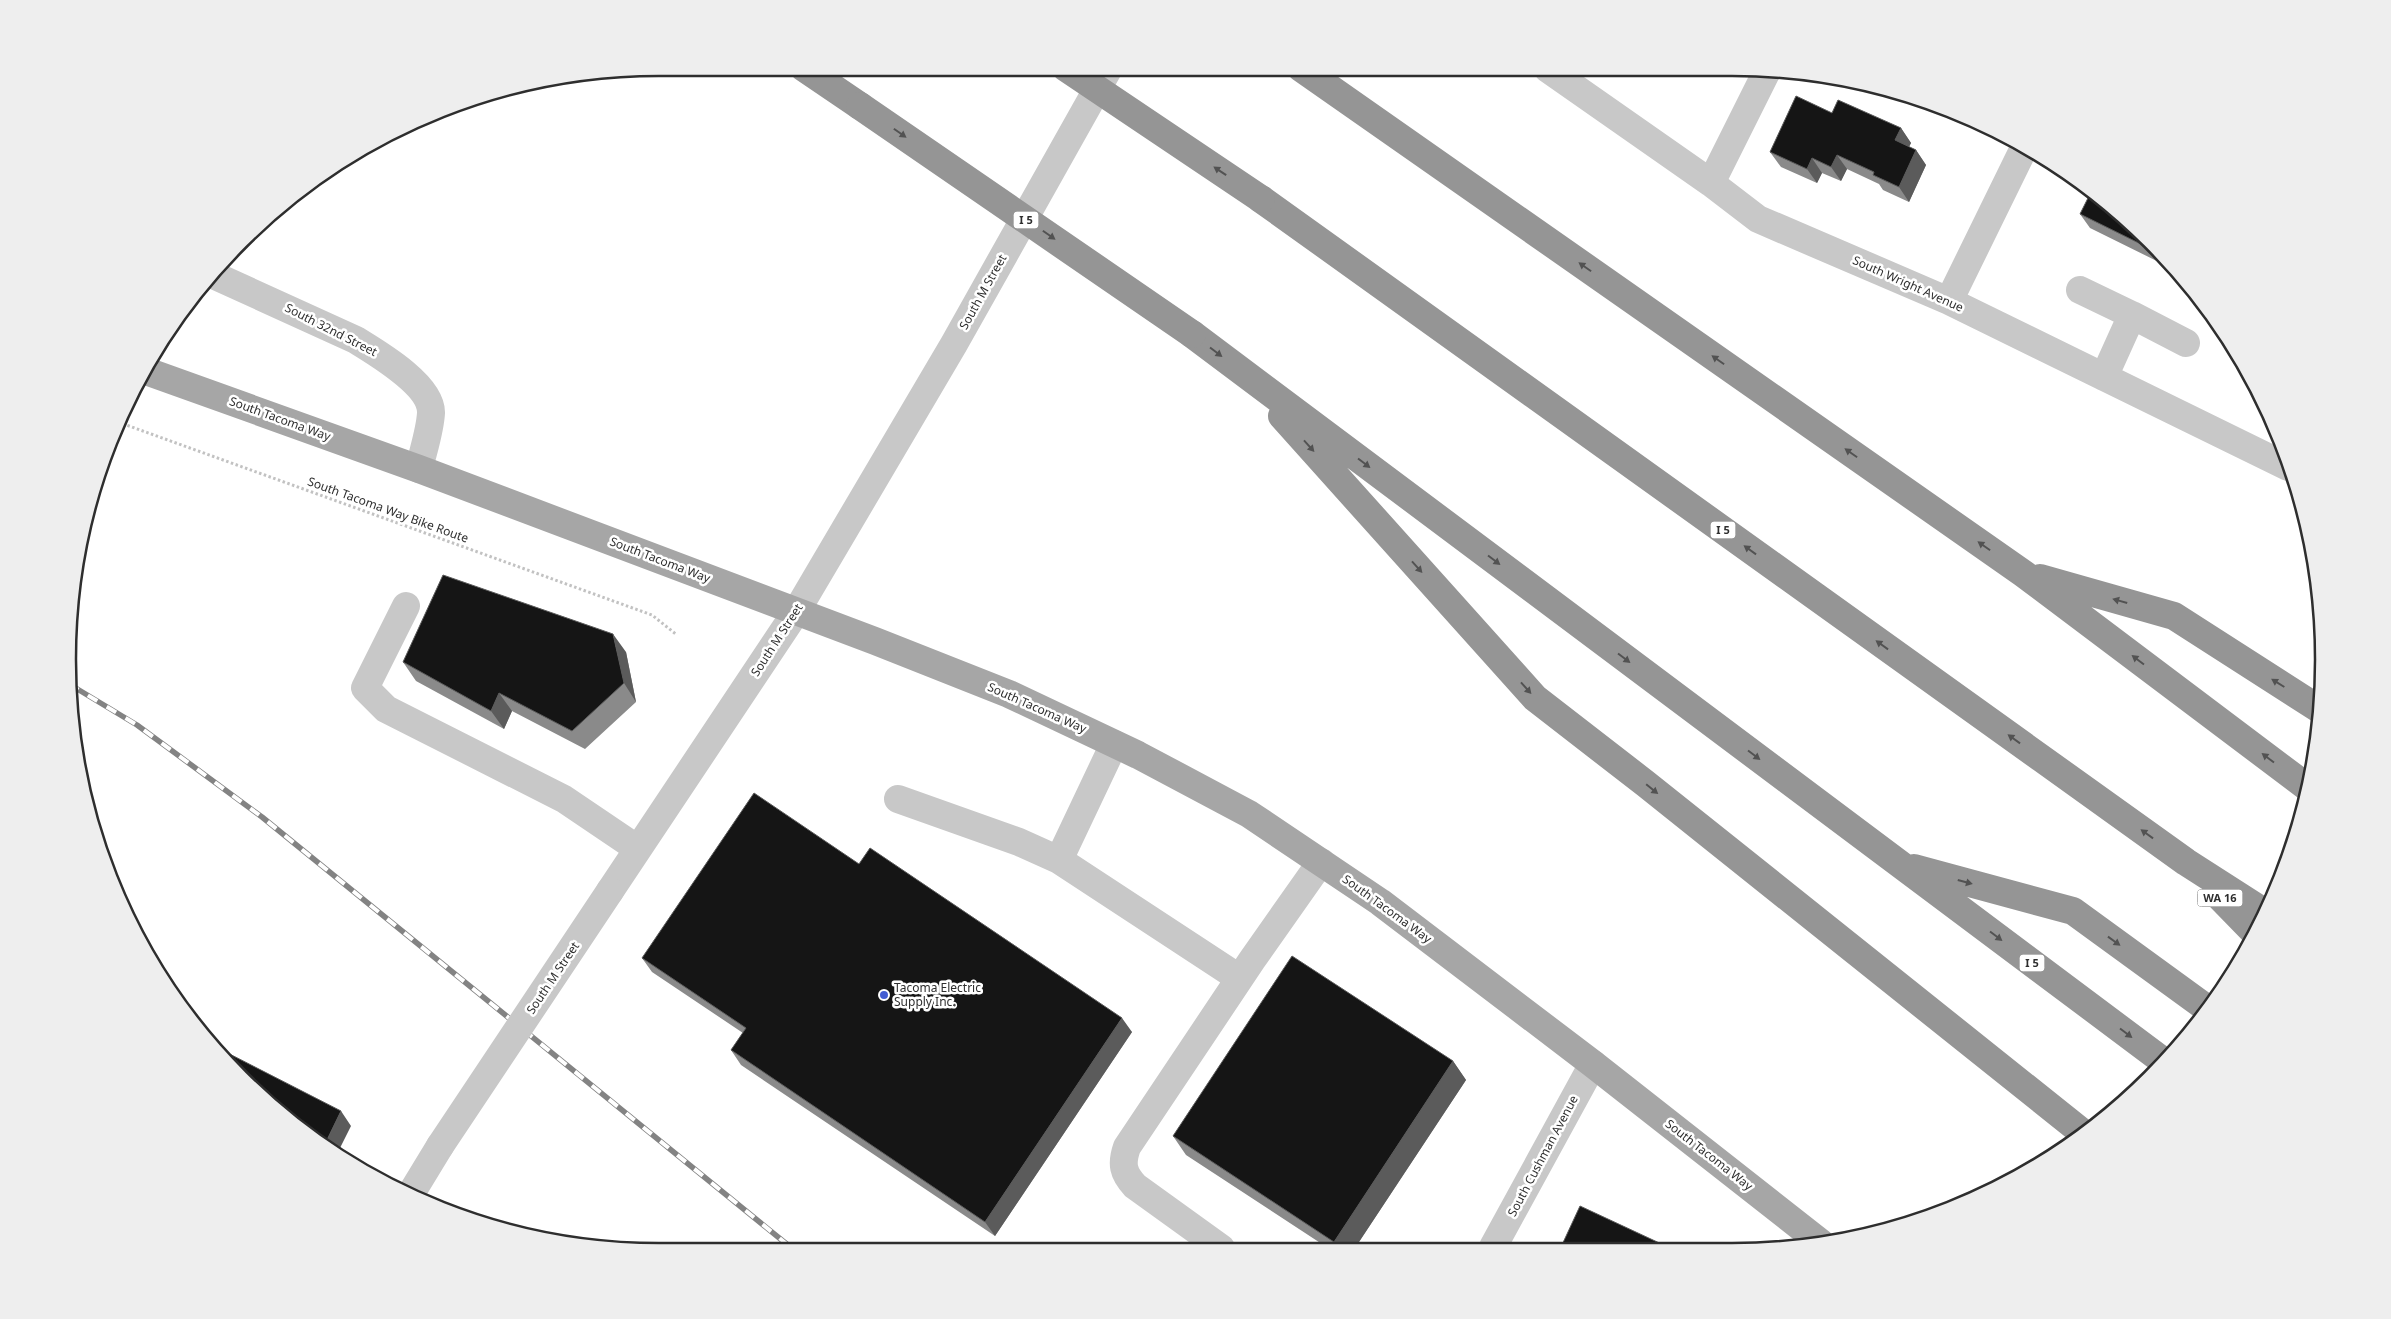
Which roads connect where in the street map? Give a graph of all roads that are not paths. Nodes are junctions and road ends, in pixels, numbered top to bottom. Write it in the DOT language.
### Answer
graph roads {
  1 [pos="816,76"];
  2 [pos="1078,76"];
  3 [pos="1105,76"];
  4 [pos="1312,76"];
  5 [pos="1559,76"];
  6 [pos="1764,77"];
  7 [pos="2021,153"];
  8 [pos="1711,183"];
  9 [pos="219,278"];
  10 [pos="2080,290"];
  11 [pos="1949,301"];
  12 [pos="2132,315"];
  13 [pos="2186,343"];
  14 [pos="1241,371"];
  15 [pos="151,373"];
  16 [pos="2104,377"];
  17 [pos="2280,462"];
  18 [pos="418,469"];
  19 [pos="2024,574"];
  20 [pos="406,606"];
  21 [pos="796,612"];
  22 [pos="2313,705"];
  23 [pos="1114,744"];
  24 [pos="2302,783"];
  25 [pos="898,799"];
  26 [pos="638,849"];
  27 [pos="1059,860"];
  28 [pos="1320,862"];
  29 [pos="2186,862"];
  30 [pos="1901,864"];
  31 [pos="2259,909"];
  32 [pos="2249,928"];
  33 [pos="1239,978"];
  34 [pos="2201,1004"];
  35 [pos="2158,1057"];
  36 [pos="1593,1064"];
  37 [pos="2076,1130"];
  38 [pos="414,1188"];
  39 [pos="1812,1237"];
  40 [pos="1214,1243"];
  41 [pos="1496,1243"];
  1 -- 14 [label="highway, I 5, one-way, bridge"];
  29 -- 2 [label="highway, I 5, one-way, bridge"];
  3 -- 21 [label="street, South M Street"];
  19 -- 4 [label="highway, one-way"];
  5 -- 8 [label="street, South Wright Avenue"];
  6 -- 8 [label="street"];
  7 -- 11 [label="street"];
  8 -- 11 [label="street, South Wright Avenue"];
  9 -- 18 [label="street, South 32nd Street"];
  10 -- 12 [label="street"];
  11 -- 16 [label="street, South Wright Avenue"];
  12 -- 13 [label="street"];
  12 -- 16 [label="street"];
  14 -- 30 [label="highway, I 5, one-way"];
  14 -- 37 [label="highway, one-way"];
  15 -- 18 [label="main road, South Tacoma Way"];
  16 -- 17 [label="street, South Wright Avenue"];
  18 -- 21 [label="main road, South Tacoma Way"];
  22 -- 19 [label="highway, one-way"];
  24 -- 19 [label="highway, one-way"];
  20 -- 26 [label="street"];
  21 -- 23 [label="main road, South Tacoma Way"];
  21 -- 26 [label="street, South M Street"];
  23 -- 27 [label="street"];
  23 -- 28 [label="main road, South Tacoma Way"];
  25 -- 27 [label="street"];
  26 -- 38 [label="street, South M Street, bridge"];
  27 -- 33 [label="street"];
  28 -- 33 [label="street"];
  28 -- 36 [label="main road, South Tacoma Way"];
  29 -- 31 [label="highway, I 5"];
  29 -- 32 [label="highway, WA 16"];
  30 -- 34 [label="highway, one-way"];
  30 -- 35 [label="highway, I 5, one-way"];
  33 -- 40 [label="street"];
  36 -- 39 [label="main road, South Tacoma Way"];
  36 -- 41 [label="street, South Cushman Avenue"];
}
